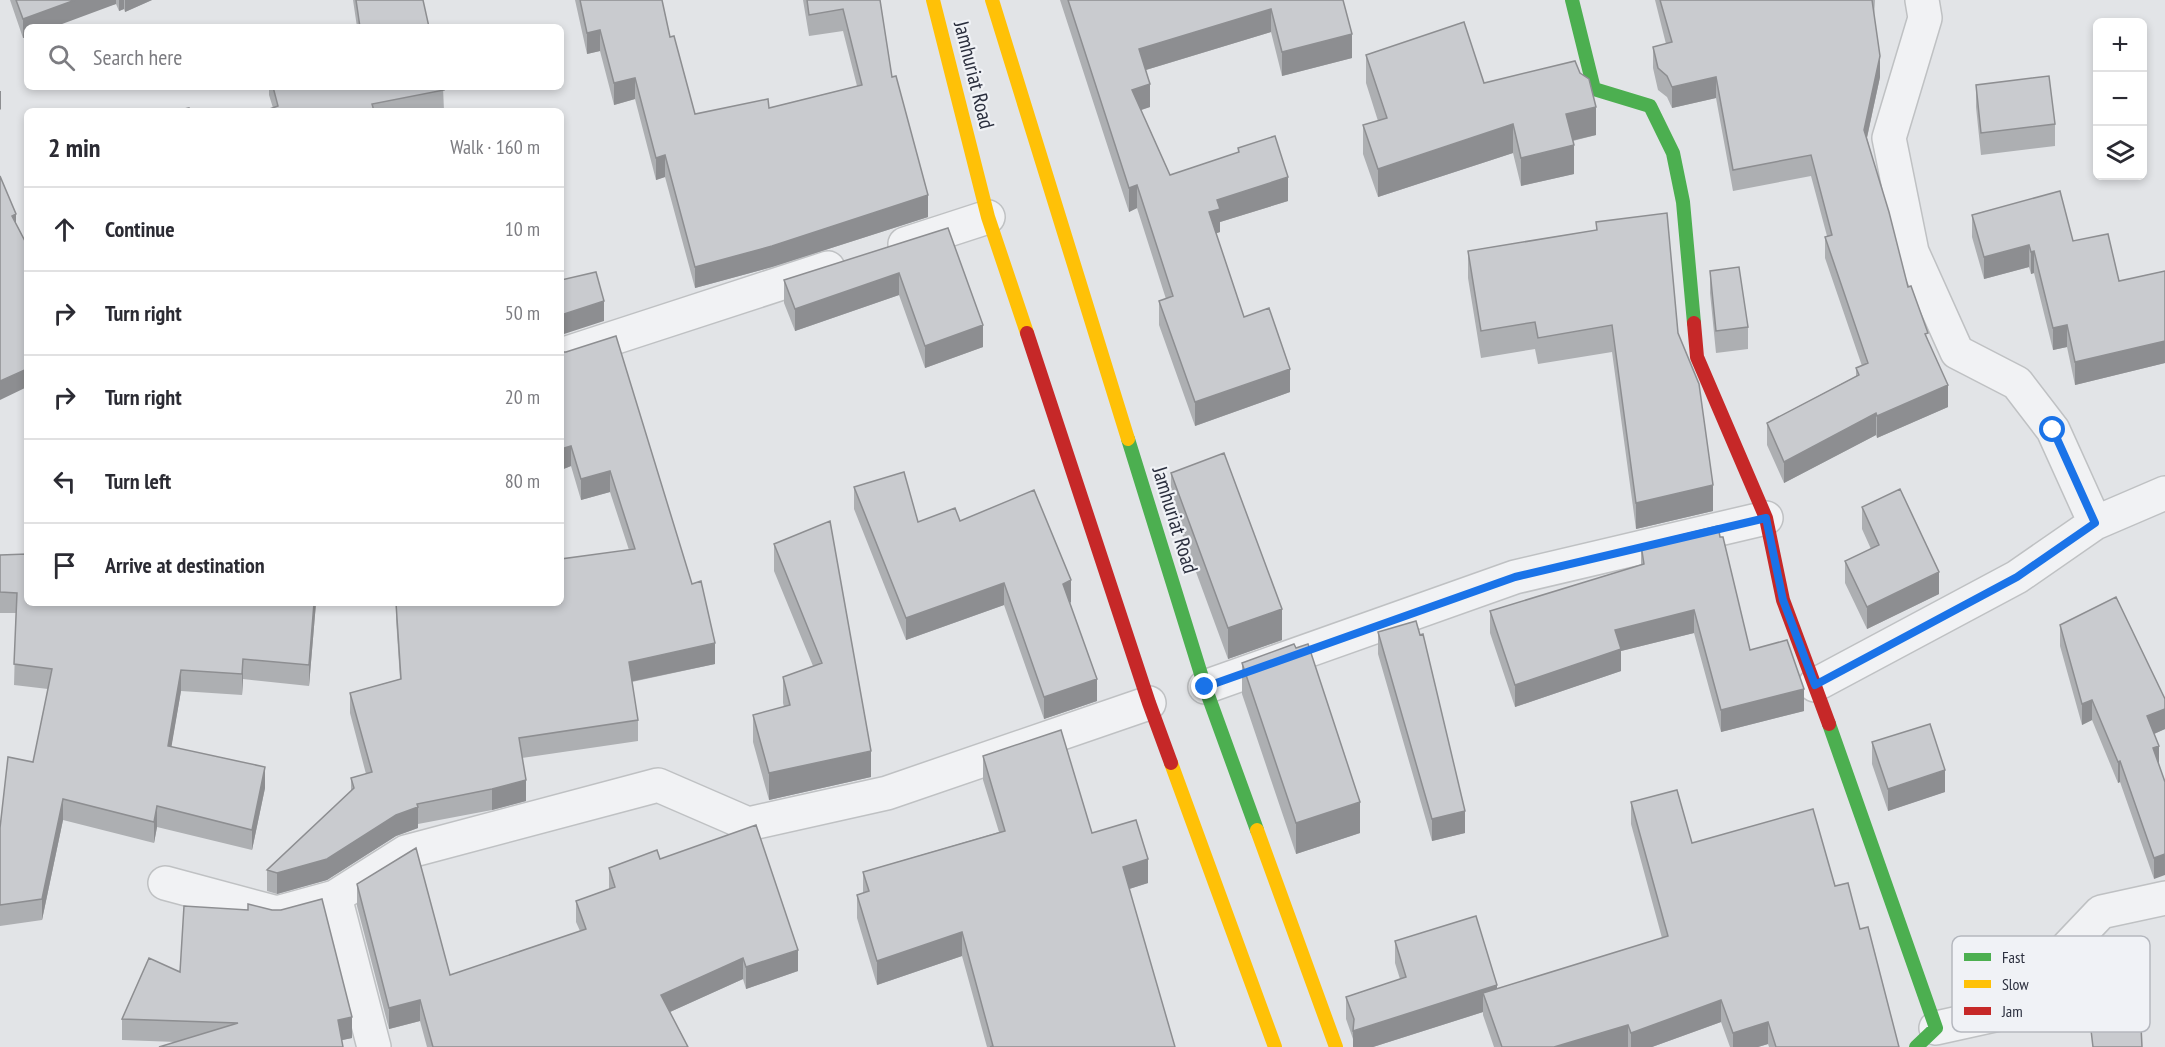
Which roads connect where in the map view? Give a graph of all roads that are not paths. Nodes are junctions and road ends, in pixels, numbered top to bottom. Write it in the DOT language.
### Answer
graph roads {
  1 [pos="933,0"];
  2 [pos="992,0"];
  3 [pos="1572,0"];
  4 [pos="1922,0"];
  5 [pos="988,217"];
  6 [pos="564,354"];
  7 [pos="2165,493"];
  8 [pos="1766,518"];
  9 [pos="2095,523"];
  10 [pos="1815,685"];
  11 [pos="1205,687"];
  12 [pos="1149,703"];
  13 [pos="165,883"];
  14 [pos="335,897"];
  15 [pos="2165,898"];
  16 [pos="2078,936"];
  17 [pos="1952,1031"];
  18 [pos="1926,1038"];
  19 [pos="374,1047"];
  20 [pos="1275,1047"];
  21 [pos="1336,1047"];
  1 -- 5 [label="main road, Jamhuriat Road"];
  2 -- 11 [label="main road, Jamhuriat Road"];
  3 -- 8 [label="main road"];
  4 -- 9 [label="street"];
  5 -- 6 [label="street"];
  5 -- 12 [label="main road, Jamhuriat Road"];
  7 -- 9 [label="street"];
  8 -- 10 [label="main road"];
  8 -- 11 [label="street"];
  9 -- 10 [label="street"];
  10 -- 18 [label="main road"];
  11 -- 21 [label="main road, Jamhuriat Road"];
  12 -- 14 [label="street"];
  12 -- 20 [label="main road, Jamhuriat Road"];
  13 -- 14 [label="street"];
  14 -- 19 [label="street"];
  15 -- 16 [label="street"];
  17 -- 18 [label="street"];
}
